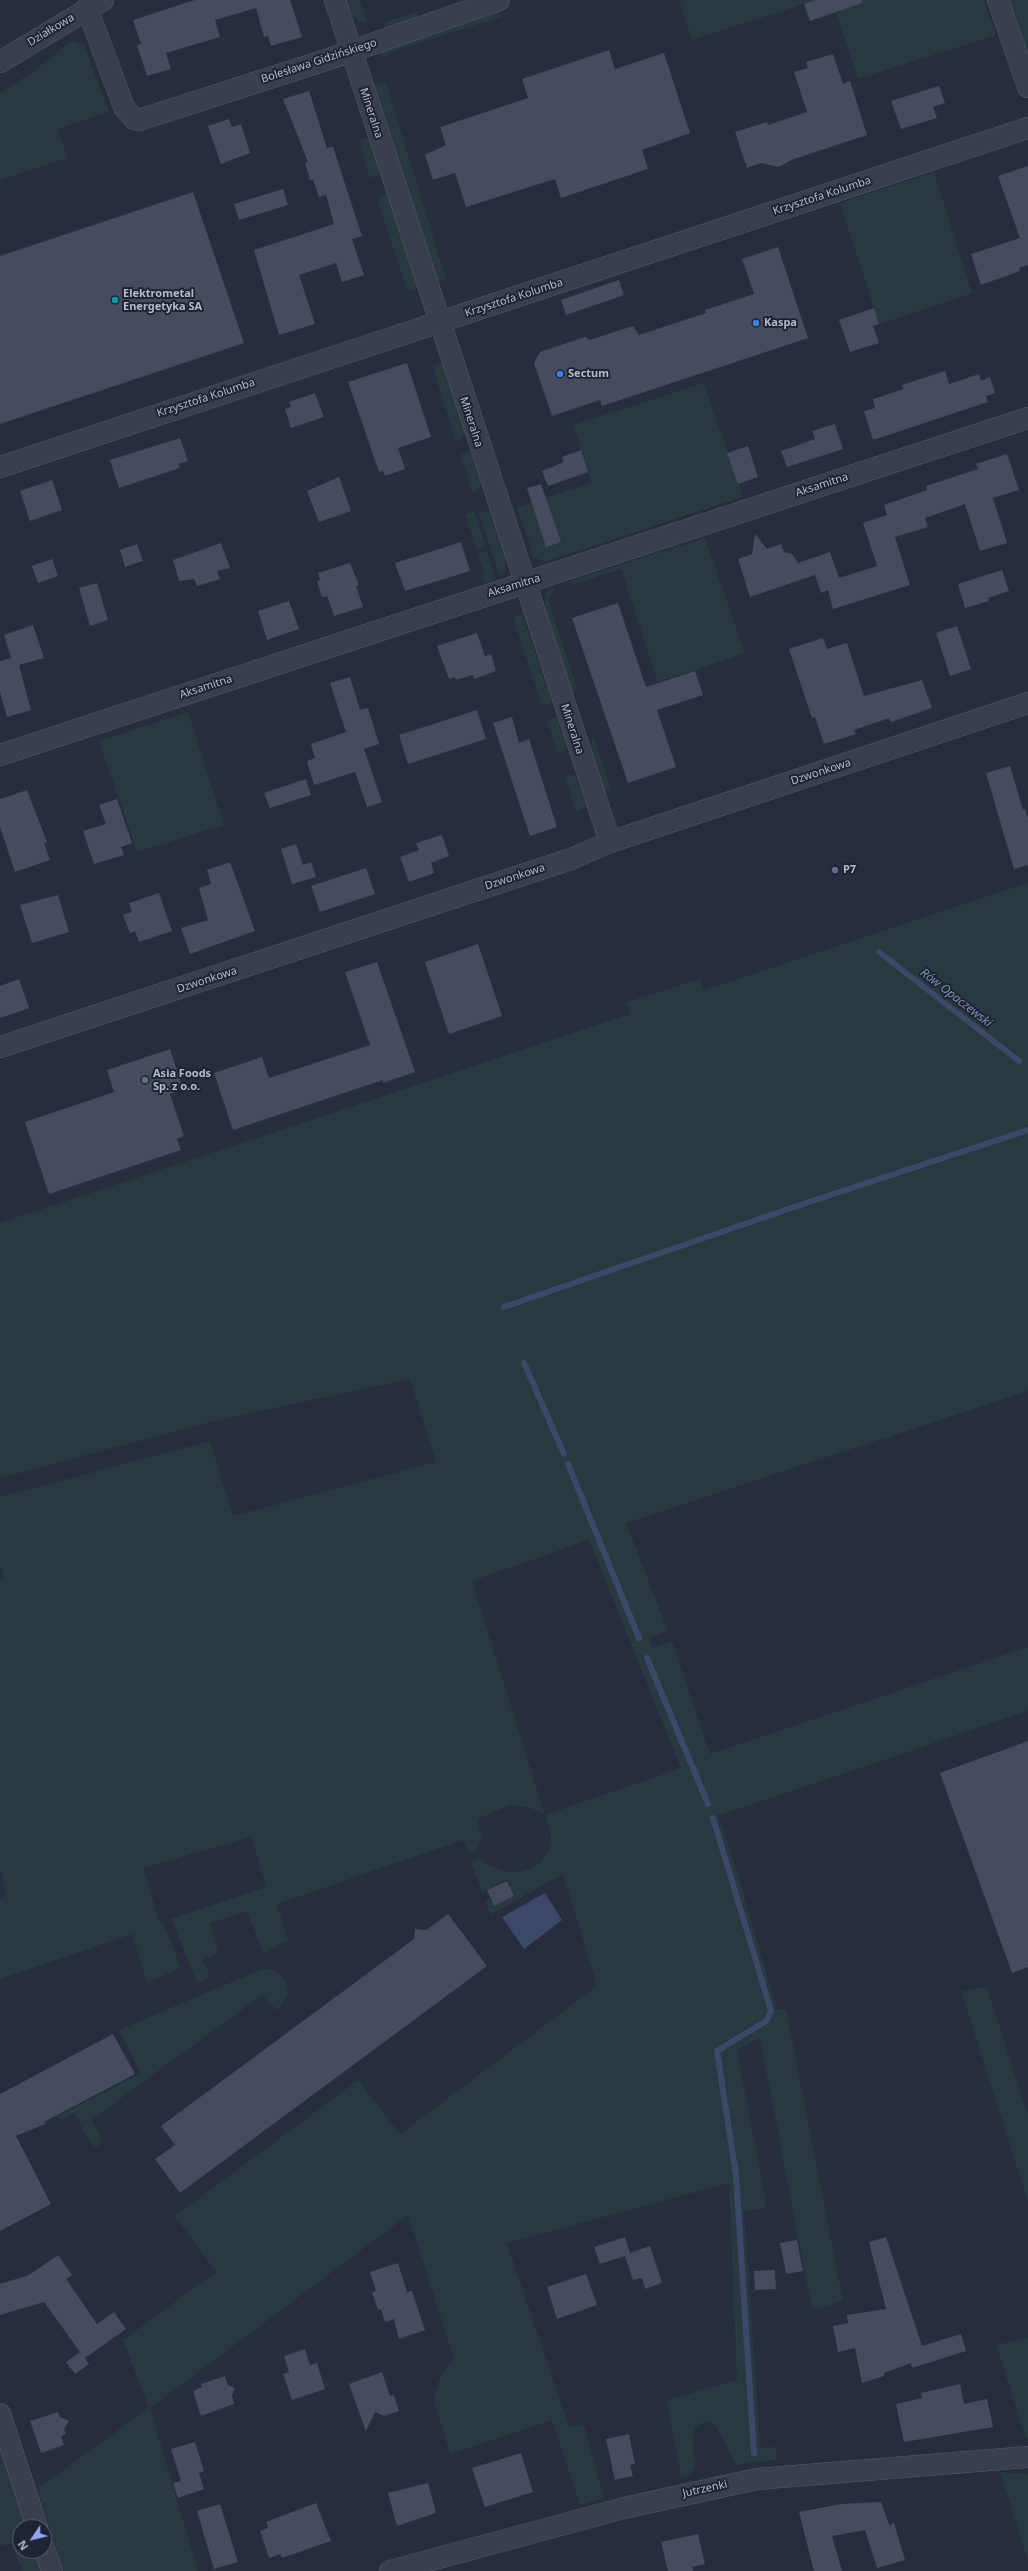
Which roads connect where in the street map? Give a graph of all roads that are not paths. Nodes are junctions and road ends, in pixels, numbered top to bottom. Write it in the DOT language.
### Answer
graph roads {
  1 [pos="335,0"];
  2 [pos="499,0"];
  3 [pos="998,0"];
  4 [pos="95,4"];
  5 [pos="352,51"];
  6 [pos="0,62"];
  7 [pos="1028,87"];
  8 [pos="1028,128"];
  9 [pos="439,322"];
  10 [pos="1028,418"];
  11 [pos="0,467"];
  12 [pos="524,583"];
  13 [pos="1028,703"];
  14 [pos="0,755"];
  15 [pos="610,842"];
  16 [pos="0,1047"];
  17 [pos="0,2414"];
  18 [pos="1028,2457"];
  19 [pos="34,2519"];
  20 [pos="48,2559"];
  21 [pos="52,2571"];
  22 [pos="390,2571"];
  1 -- 5 [label="street, Mineralna"];
  2 -- 5 [label="street, Bolesława Gidzińskiego"];
  3 -- 7 [label="street"];
  4 -- 5 [label="street, Bolesława Gidzińskiego"];
  4 -- 6 [label="street, Działkowa"];
  5 -- 9 [label="street, Mineralna"];
  8 -- 9 [label="street, Krzysztofa Kolumba"];
  9 -- 11 [label="street, Krzysztofa Kolumba"];
  9 -- 12 [label="street, Mineralna"];
  10 -- 12 [label="street, Aksamitna"];
  12 -- 14 [label="street, Aksamitna"];
  12 -- 15 [label="street, Mineralna"];
  13 -- 15 [label="street, Dzwonkowa"];
  15 -- 16 [label="street, Dzwonkowa"];
  17 -- 19 [label="street"];
  18 -- 22 [label="street, Jutrzenki"];
  20 -- 21 [label="street"];
}
